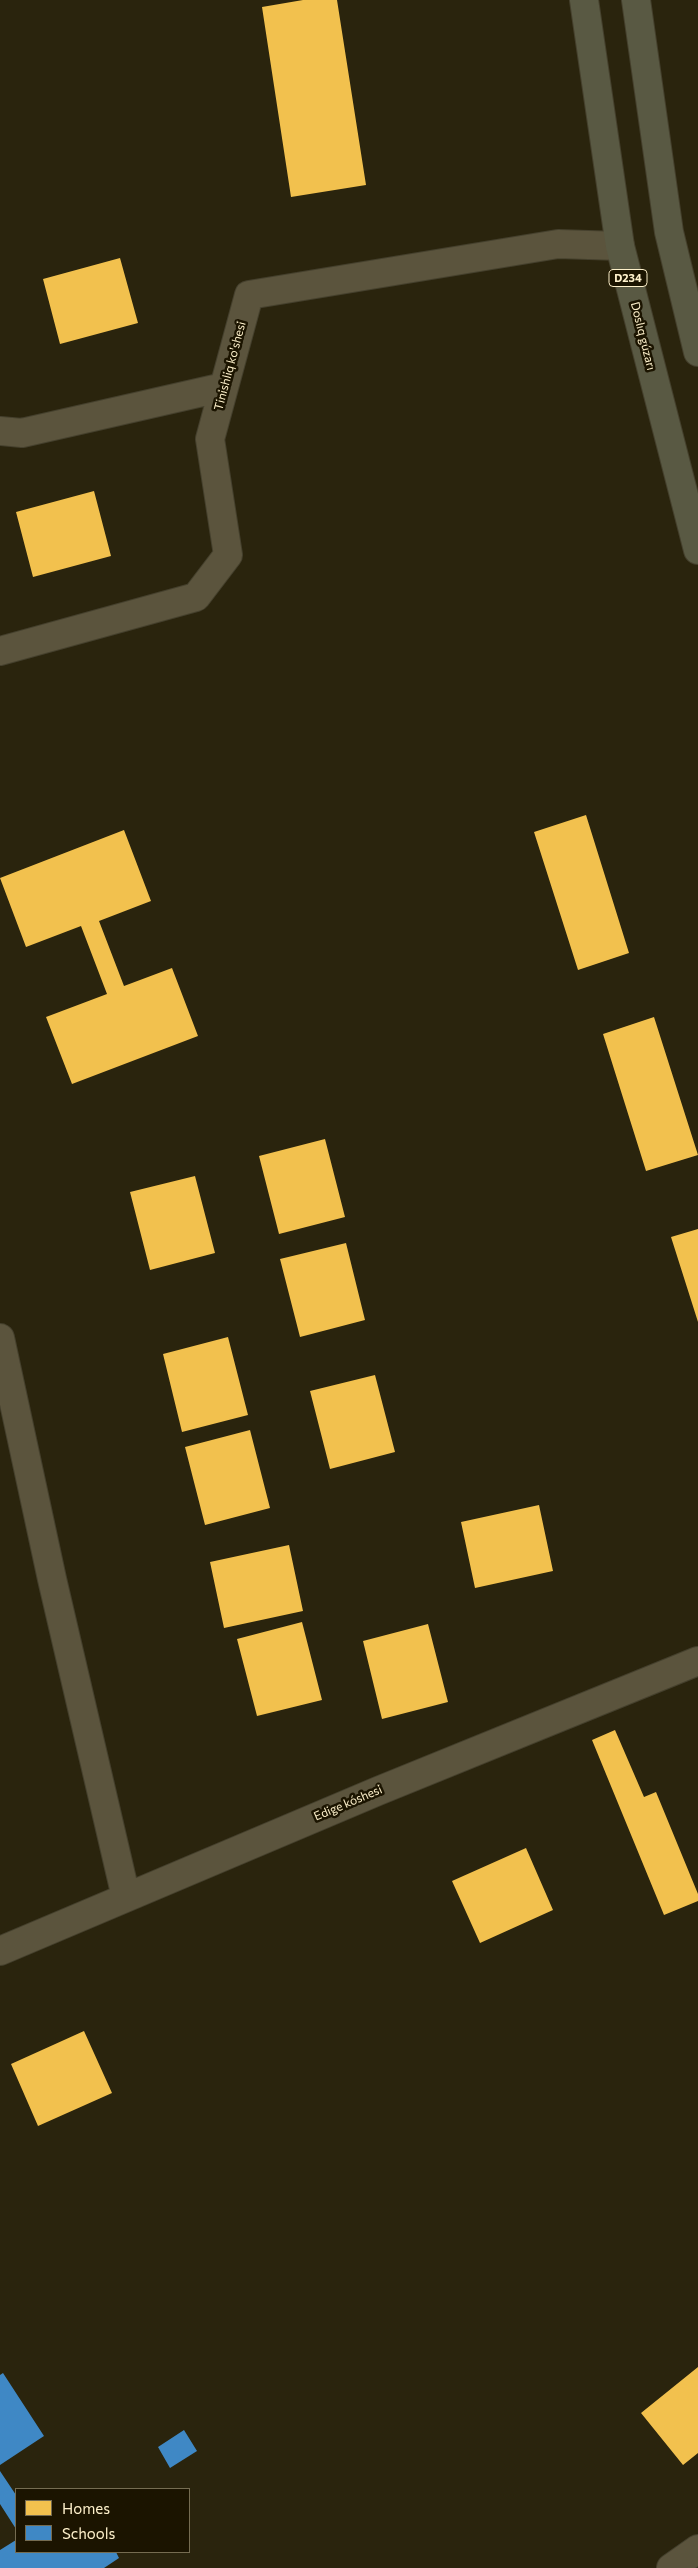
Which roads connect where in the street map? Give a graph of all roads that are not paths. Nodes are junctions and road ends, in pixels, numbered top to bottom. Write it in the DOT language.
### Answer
graph roads {
  1 [pos="584,0"];
  2 [pos="636,0"];
  3 [pos="620,246"];
  4 [pos="698,352"];
  5 [pos="224,387"];
  6 [pos="0,431"];
  7 [pos="698,550"];
  8 [pos="0,651"];
  9 [pos="0,1338"];
  10 [pos="698,1661"];
  11 [pos="126,1897"];
  12 [pos="0,1951"];
  13 [pos="698,2549"];
  14 [pos="671,2568"];
  1 -- 3 [label="main road, Doslıq gúzarı / D234"];
  2 -- 4 [label="main road"];
  3 -- 5 [label="street, Tinishliq ko'shesi"];
  3 -- 7 [label="main road, Doslıq gúzarı / D234"];
  5 -- 6 [label="street"];
  5 -- 8 [label="street, Tinishliq ko'shesi"];
  9 -- 11 [label="street"];
  10 -- 11 [label="street, Edige kóshesi"];
  11 -- 12 [label="street, Edige kóshesi"];
  13 -- 14 [label="street"];
}
